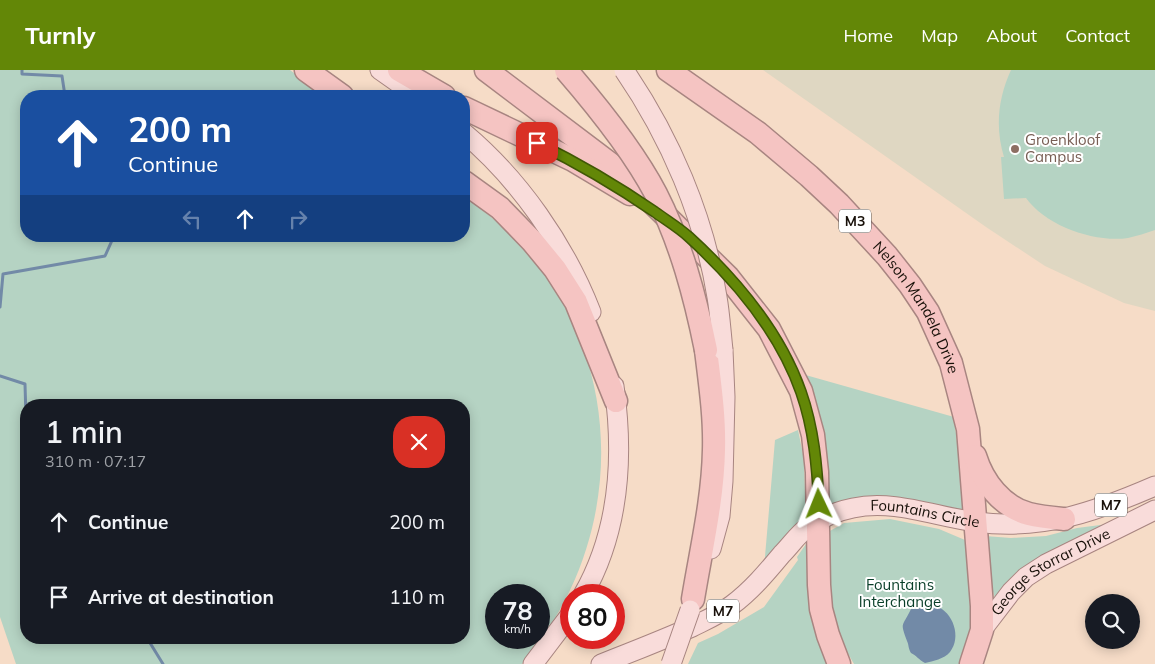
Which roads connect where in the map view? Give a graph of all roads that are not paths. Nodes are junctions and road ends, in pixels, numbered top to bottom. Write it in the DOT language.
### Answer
graph roads {
  1 [pos="306,70"];
  2 [pos="380,70"];
  3 [pos="399,70"];
  4 [pos="486,70"];
  5 [pos="566,70"];
  6 [pos="624,70"];
  7 [pos="668,70"];
  8 [pos="334,90"];
  9 [pos="408,90"];
  10 [pos="434,90"];
  11 [pos="470,111"];
  12 [pos="470,139"];
  13 [pos="470,186"];
  14 [pos="688,236"];
  15 [pos="715,350"];
  16 [pos="616,401"];
  17 [pos="968,429"];
  18 [pos="1155,486"];
  19 [pos="1155,510"];
  20 [pos="1064,519"];
  21 [pos="819,520"];
  22 [pos="976,522"];
  23 [pos="589,584"];
  24 [pos="691,604"];
  25 [pos="560,628"];
  26 [pos="982,630"];
  27 [pos="533,664"];
  28 [pos="601,664"];
  29 [pos="671,664"];
  30 [pos="840,664"];
  31 [pos="971,664"];
  1 -- 8 [label="highway"];
  2 -- 9 [label="main road"];
  3 -- 10 [label="highway"];
  4 -- 14 [label="highway"];
  5 -- 15 [label="highway, bridge"];
  6 -- 15 [label="main road, bridge"];
  7 -- 17 [label="highway, Nelson Mandela Drive / M3"];
  11 -- 14 [label="highway"];
  12 -- 16 [label="main road"];
  13 -- 16 [label="highway"];
  14 -- 21 [label="highway"];
  15 -- 24 [label="highway"];
  16 -- 23 [label="main road"];
  17 -- 20 [label="highway"];
  17 -- 22 [label="highway, Nelson Mandela Drive / M3"];
  18 -- 20 [label="main road, George Storrar Drive / M7"];
  19 -- 26 [label="main road, George Storrar Drive / M7"];
  20 -- 22 [label="main road, George Storrar Drive / M7"];
  21 -- 22 [label="main road, Fountains Circle / M7"];
  21 -- 28 [label="main road, M7"];
  21 -- 30 [label="highway"];
  22 -- 26 [label="highway, Fountains Circle / M3"];
  24 -- 29 [label="main road, bridge"];
  25 -- 27 [label="main road"];
  26 -- 31 [label="highway, Fountains Circle / M7"];
}
